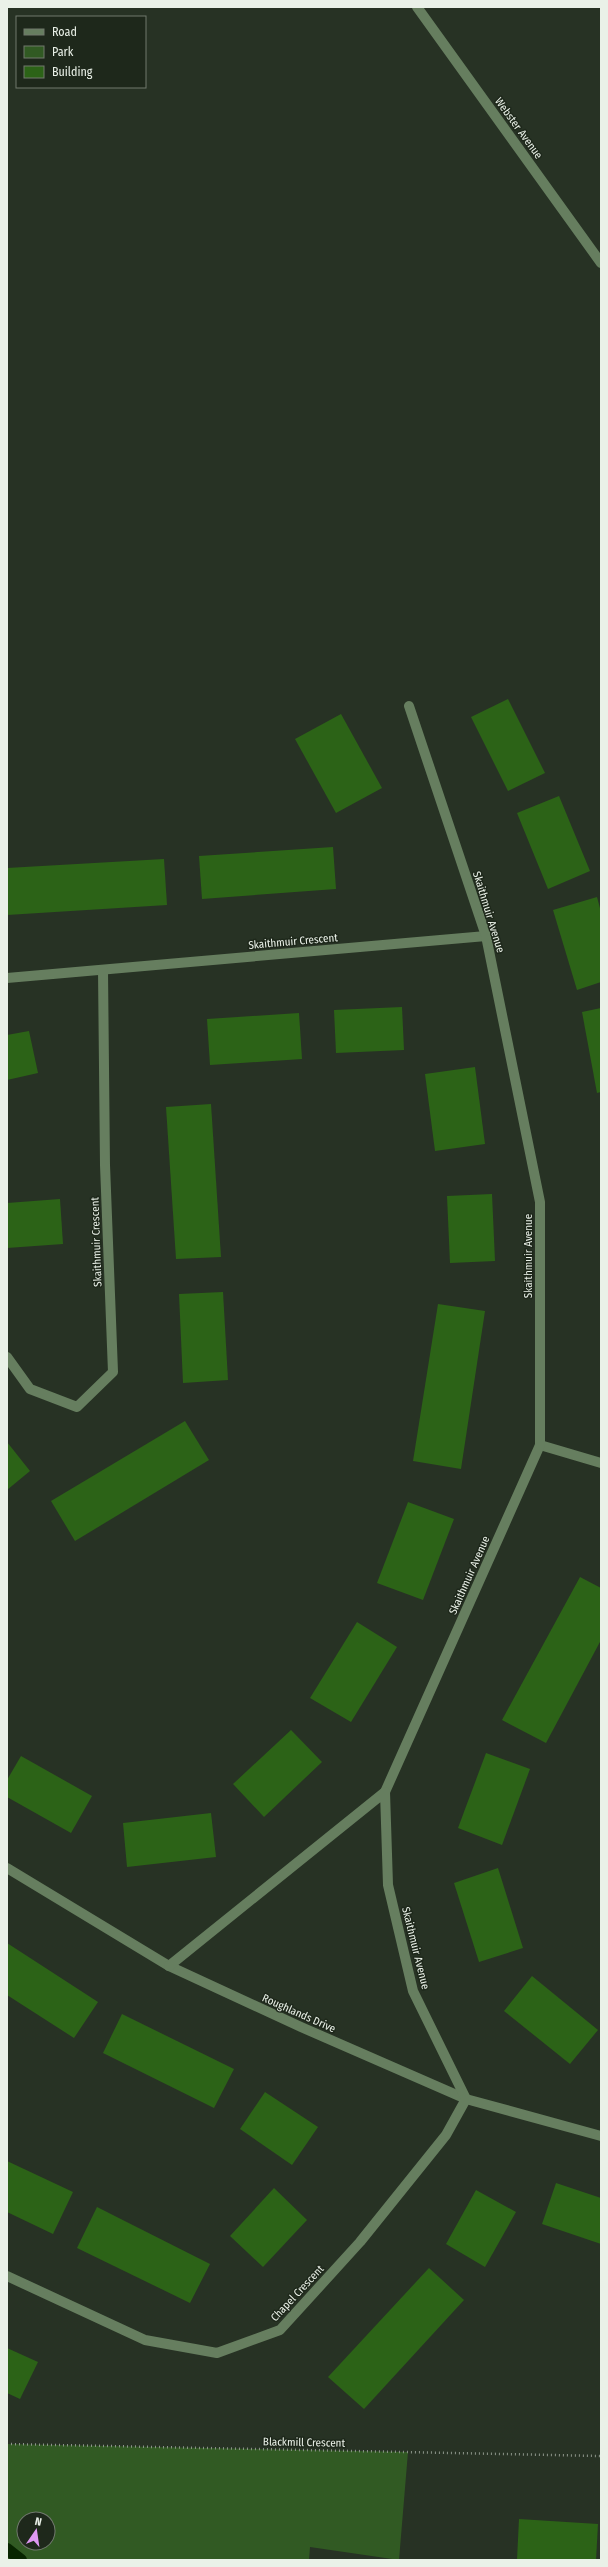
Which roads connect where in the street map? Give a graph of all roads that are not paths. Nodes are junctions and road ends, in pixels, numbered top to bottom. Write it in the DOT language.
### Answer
graph roads {
  1 [pos="417,7"];
  2 [pos="601,262"];
  3 [pos="409,706"];
  4 [pos="486,936"];
  5 [pos="102,970"];
  6 [pos="7,978"];
  7 [pos="7,1358"];
  8 [pos="540,1445"];
  9 [pos="601,1463"];
  10 [pos="385,1792"];
  11 [pos="7,1868"];
  12 [pos="169,1966"];
  13 [pos="466,2099"];
  14 [pos="601,2136"];
  15 [pos="7,2276"];
  1 -- 2 [label="street, Webster Avenue"];
  3 -- 4 [label="street, Skaithmuir Avenue"];
  4 -- 5 [label="street, Skaithmuir Crescent"];
  4 -- 8 [label="street, Skaithmuir Avenue"];
  5 -- 6 [label="street, Skaithmuir Crescent"];
  5 -- 7 [label="street, Skaithmuir Crescent"];
  8 -- 9 [label="street"];
  8 -- 10 [label="street, Skaithmuir Avenue"];
  10 -- 12 [label="street, Skaithmuir Avenue"];
  10 -- 13 [label="street, Skaithmuir Avenue"];
  11 -- 12 [label="street, Roughlands Drive"];
  12 -- 13 [label="street, Roughlands Drive"];
  13 -- 14 [label="street, Roughlands Drive"];
  13 -- 15 [label="street, Chapel Crescent"];
}
